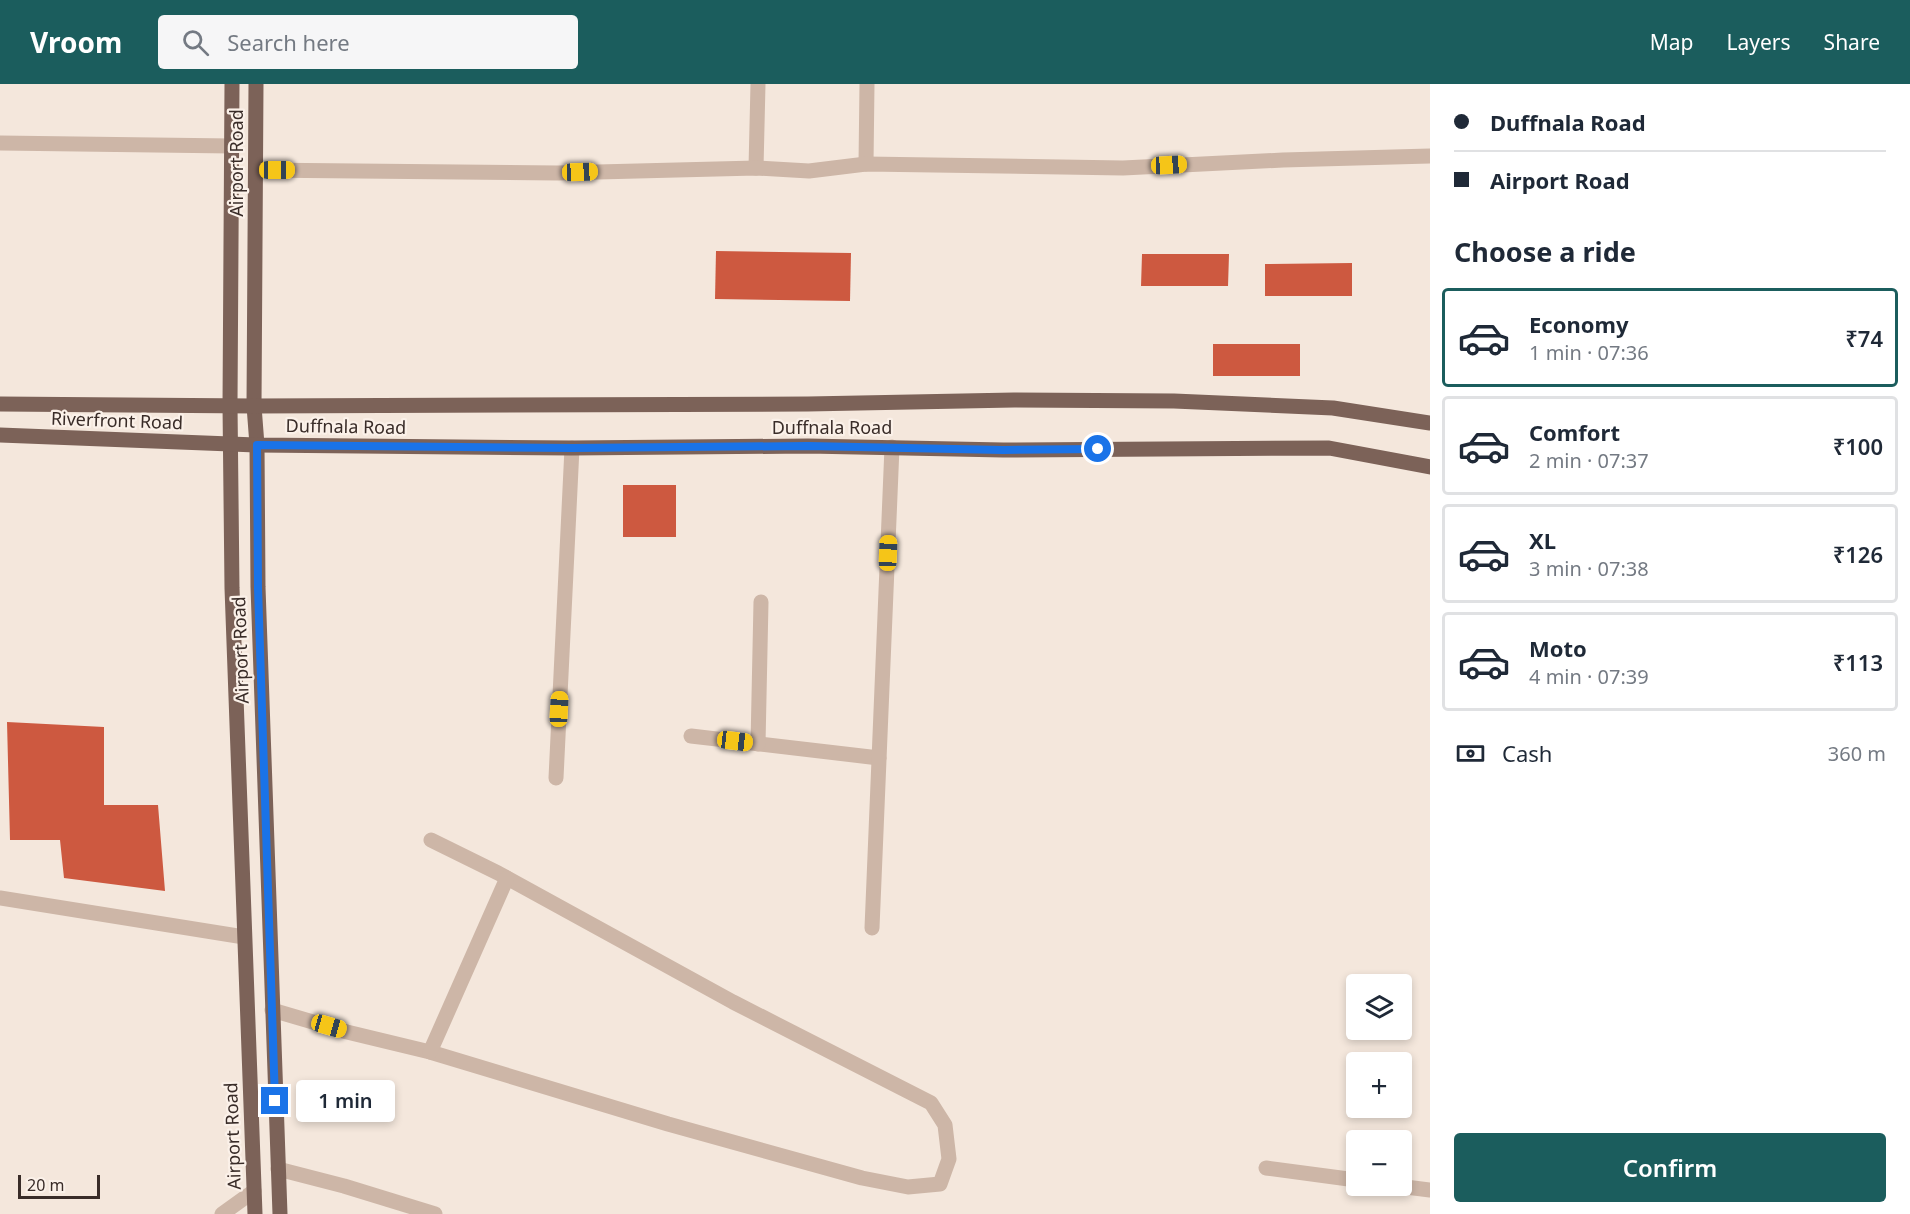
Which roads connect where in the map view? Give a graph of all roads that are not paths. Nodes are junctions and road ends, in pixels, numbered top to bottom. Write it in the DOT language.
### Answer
graph roads {
  1 [pos="232,84"];
  2 [pos="256,84"];
  3 [pos="758,84"];
  4 [pos="867,84"];
  5 [pos="0,143"];
  6 [pos="232,146"];
  7 [pos="1430,156"];
  8 [pos="866,164"];
  9 [pos="756,168"];
  10 [pos="256,170"];
  11 [pos="0,404"];
  12 [pos="230,405"];
  13 [pos="254,406"];
  14 [pos="1430,423"];
  15 [pos="0,435"];
  16 [pos="232,443"];
  17 [pos="257,445"];
  18 [pos="892,447"];
  19 [pos="572,448"];
  20 [pos="1430,467"];
  21 [pos="761,602"];
  22 [pos="691,736"];
  23 [pos="758,744"];
  24 [pos="879,758"];
  25 [pos="556,778"];
  26 [pos="431,840"];
  27 [pos="507,878"];
  28 [pos="0,898"];
  29 [pos="872,928"];
  30 [pos="244,937"];
  31 [pos="272,1010"];
  32 [pos="430,1052"];
  33 [pos="1266,1168"];
  34 [pos="278,1169"];
  35 [pos="1346,1179"];
  36 [pos="1412,1188"];
  37 [pos="1430,1190"];
  38 [pos="254,1191"];
  39 [pos="222,1214"];
  40 [pos="255,1214"];
  41 [pos="280,1214"];
  42 [pos="435,1214"];
  1 -- 6 [label="main road, Airport Road"];
  2 -- 10 [label="main road, Airport Road"];
  3 -- 9 [label="street"];
  4 -- 8 [label="street"];
  5 -- 6 [label="street"];
  6 -- 12 [label="main road, Airport Road"];
  7 -- 8 [label="street"];
  8 -- 9 [label="street"];
  9 -- 10 [label="street"];
  10 -- 13 [label="main road, Airport Road"];
  11 -- 12 [label="main road, Riverfront Road"];
  12 -- 13 [label="main road, Riverfront Road"];
  12 -- 16 [label="main road, Airport Road"];
  13 -- 14 [label="main road, Riverfront Road"];
  13 -- 17 [label="main road, Airport Road"];
  15 -- 16 [label="main road, Riverfront Road"];
  16 -- 17 [label="main road, Duffnala Road"];
  16 -- 30 [label="main road, Airport Road"];
  17 -- 19 [label="main road, Duffnala Road"];
  17 -- 31 [label="main road, Airport Road"];
  18 -- 19 [label="main road, Duffnala Road"];
  18 -- 20 [label="main road, Duffnala Road"];
  18 -- 24 [label="street"];
  19 -- 25 [label="street"];
  21 -- 23 [label="street"];
  22 -- 23 [label="street"];
  23 -- 24 [label="street"];
  24 -- 29 [label="street"];
  26 -- 27 [label="street"];
  27 -- 32 [label="street"];
  27 -- 32 [label="street"];
  28 -- 30 [label="street"];
  30 -- 38 [label="main road, Airport Road"];
  31 -- 32 [label="street"];
  31 -- 34 [label="main road, Airport Road"];
  33 -- 35 [label="street"];
  34 -- 41 [label="main road, Airport Road"];
  34 -- 42 [label="street"];
  36 -- 37 [label="street"];
  38 -- 39 [label="street"];
  38 -- 40 [label="main road, Airport Road"];
}
